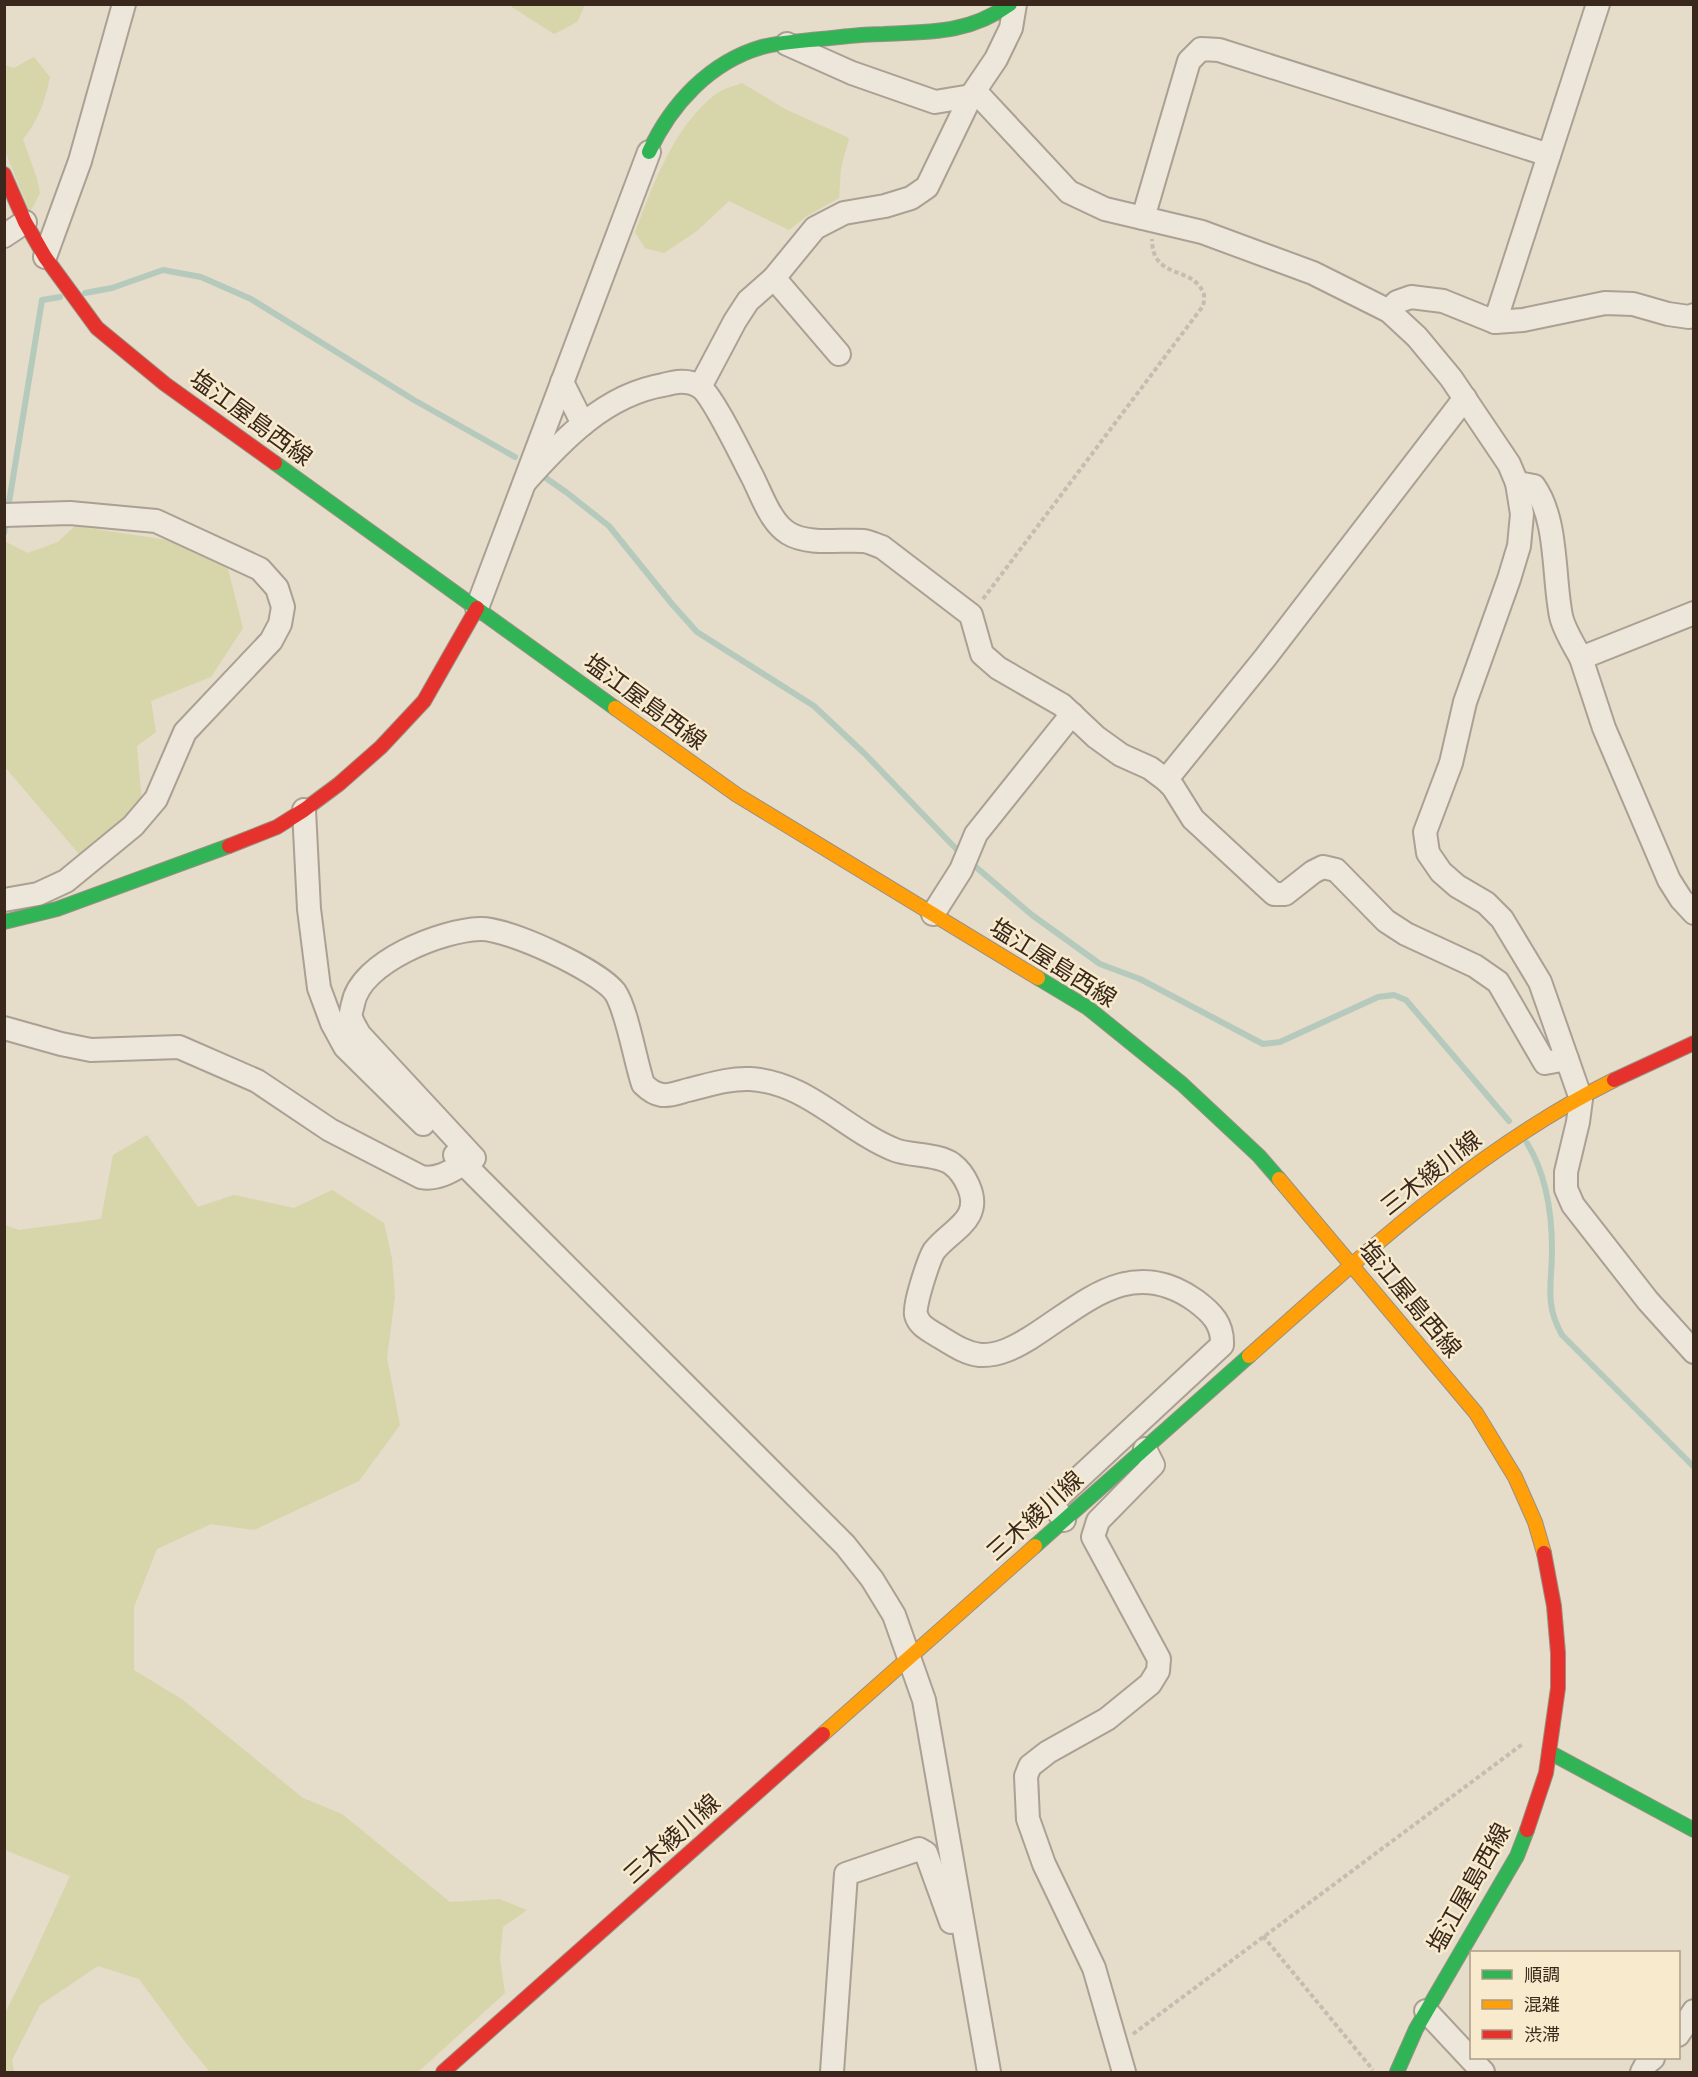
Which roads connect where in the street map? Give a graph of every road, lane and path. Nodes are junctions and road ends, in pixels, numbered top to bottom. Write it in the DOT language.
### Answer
graph roads {
  1 [pos="124,4"];
  2 [pos="1012,4"];
  3 [pos="1598,4"];
  4 [pos="785,43"];
  5 [pos="973,94"];
  6 [pos="650,152"];
  7 [pos="1549,155"];
  8 [pos="4,174"];
  9 [pos="1152,220"];
  10 [pos="26,222"];
  11 [pos="4,236"];
  12 [pos="45,257"];
  13 [pos="774,278"];
  14 [pos="1389,311"];
  15 [pos="1694,315"];
  16 [pos="1495,322"];
  17 [pos="839,354"];
  18 [pos="562,382"];
  19 [pos="700,387"];
  20 [pos="1465,398"];
  21 [pos="583,424"];
  22 [pos="525,482"];
  23 [pos="1516,483"];
  24 [pos="4,515"];
  25 [pos="477,608"];
  26 [pos="1694,613"];
  27 [pos="971,615"];
  28 [pos="1581,658"];
  29 [pos="1072,714"];
  30 [pos="1166,780"];
  31 [pos="304,810"];
  32 [pos="4,900"];
  33 [pos="1694,913"];
  34 [pos="933,914"];
  35 [pos="4,922"];
  36 [pos="4,1028"];
  37 [pos="1694,1043"];
  38 [pos="1567,1059"];
  39 [pos="1581,1099"];
  40 [pos="464,1164"];
  41 [pos="1351,1265"];
  42 [pos="1694,1352"];
  43 [pos="1145,1449"];
  44 [pos="1064,1520"];
  45 [pos="910,1657"];
  46 [pos="1550,1737"];
  47 [pos="1549,1752"];
  48 [pos="1694,1830"];
  49 [pos="963,1931"];
  50 [pos="1263,1936"];
  51 [pos="1426,2011"];
  52 [pos="1694,2011"];
  53 [pos="1680,2032"];
  54 [pos="1116,2047"];
  55 [pos="1470,2059"];
  56 [pos="1470,2059"];
  57 [pos="1652,2059"];
  58 [pos="443,2073"];
  59 [pos="832,2073"];
  60 [pos="989,2073"];
  61 [pos="1124,2073"];
  62 [pos="1377,2073"];
  63 [pos="1397,2073"];
  64 [pos="1483,2073"];
  65 [pos="1642,2073"];
  1 -- 12 [label="street"];
  2 -- 4 [label="main road"];
  2 -- 5 [label="street"];
  3 -- 7 [label="street"];
  4 -- 5 [label="street"];
  4 -- 6 [label="main road"];
  5 -- 9 [label="street"];
  5 -- 13 [label="street"];
  6 -- 18 [label="street"];
  7 -- 9 [label="street"];
  7 -- 16 [label="street"];
  8 -- 10 [label="main road, 塩江屋島西線"];
  9 -- 14 [label="street"];
  9 -- 27 [label="path"];
  10 -- 11 [label="street"];
  10 -- 12 [label="main road, 塩江屋島西線"];
  12 -- 25 [label="main road, 塩江屋島西線"];
  13 -- 17 [label="street"];
  13 -- 19 [label="street"];
  14 -- 16 [label="street"];
  14 -- 20 [label="street"];
  15 -- 16 [label="street"];
  18 -- 21 [label="street"];
  18 -- 22 [label="street"];
  19 -- 21 [label="street"];
  19 -- 27 [label="street"];
  20 -- 23 [label="street"];
  20 -- 30 [label="street"];
  21 -- 22 [label="street"];
  22 -- 25 [label="street"];
  23 -- 28 [label="street"];
  23 -- 38 [label="street"];
  24 -- 32 [label="street"];
  25 -- 31 [label="main road"];
  25 -- 34 [label="main road, 塩江屋島西線"];
  26 -- 28 [label="street"];
  27 -- 29 [label="street"];
  28 -- 33 [label="street"];
  29 -- 30 [label="street"];
  29 -- 34 [label="street"];
  30 -- 38 [label="street"];
  31 -- 35 [label="main road"];
  31 -- 40 [label="street"];
  34 -- 41 [label="main road, 塩江屋島西線"];
  36 -- 40 [label="street"];
  37 -- 39 [label="main road, 三木綾川線"];
  38 -- 39 [label="street"];
  39 -- 41 [label="main road, 三木綾川線"];
  39 -- 42 [label="street"];
  40 -- 44 [label="street"];
  40 -- 45 [label="street"];
  41 -- 43 [label="main road, 三木綾川線"];
  41 -- 46 [label="main road, 塩江屋島西線"];
  43 -- 44 [label="main road, 三木綾川線"];
  43 -- 54 [label="street"];
  44 -- 45 [label="main road, 三木綾川線"];
  45 -- 49 [label="street"];
  45 -- 58 [label="main road, 三木綾川線"];
  46 -- 47 [label="main road, 塩江屋島西線"];
  46 -- 50 [label="path"];
  47 -- 48 [label="main road"];
  47 -- 51 [label="main road, 塩江屋島西線"];
  49 -- 59 [label="street"];
  49 -- 60 [label="street"];
  50 -- 54 [label="path"];
  50 -- 62 [label="path"];
  51 -- 56 [label="street"];
  51 -- 63 [label="main road, 塩江屋島西線"];
  52 -- 53 [label="street"];
  54 -- 61 [label="street"];
  55 -- 64 [label="street"];
  57 -- 65 [label="street"];
}
